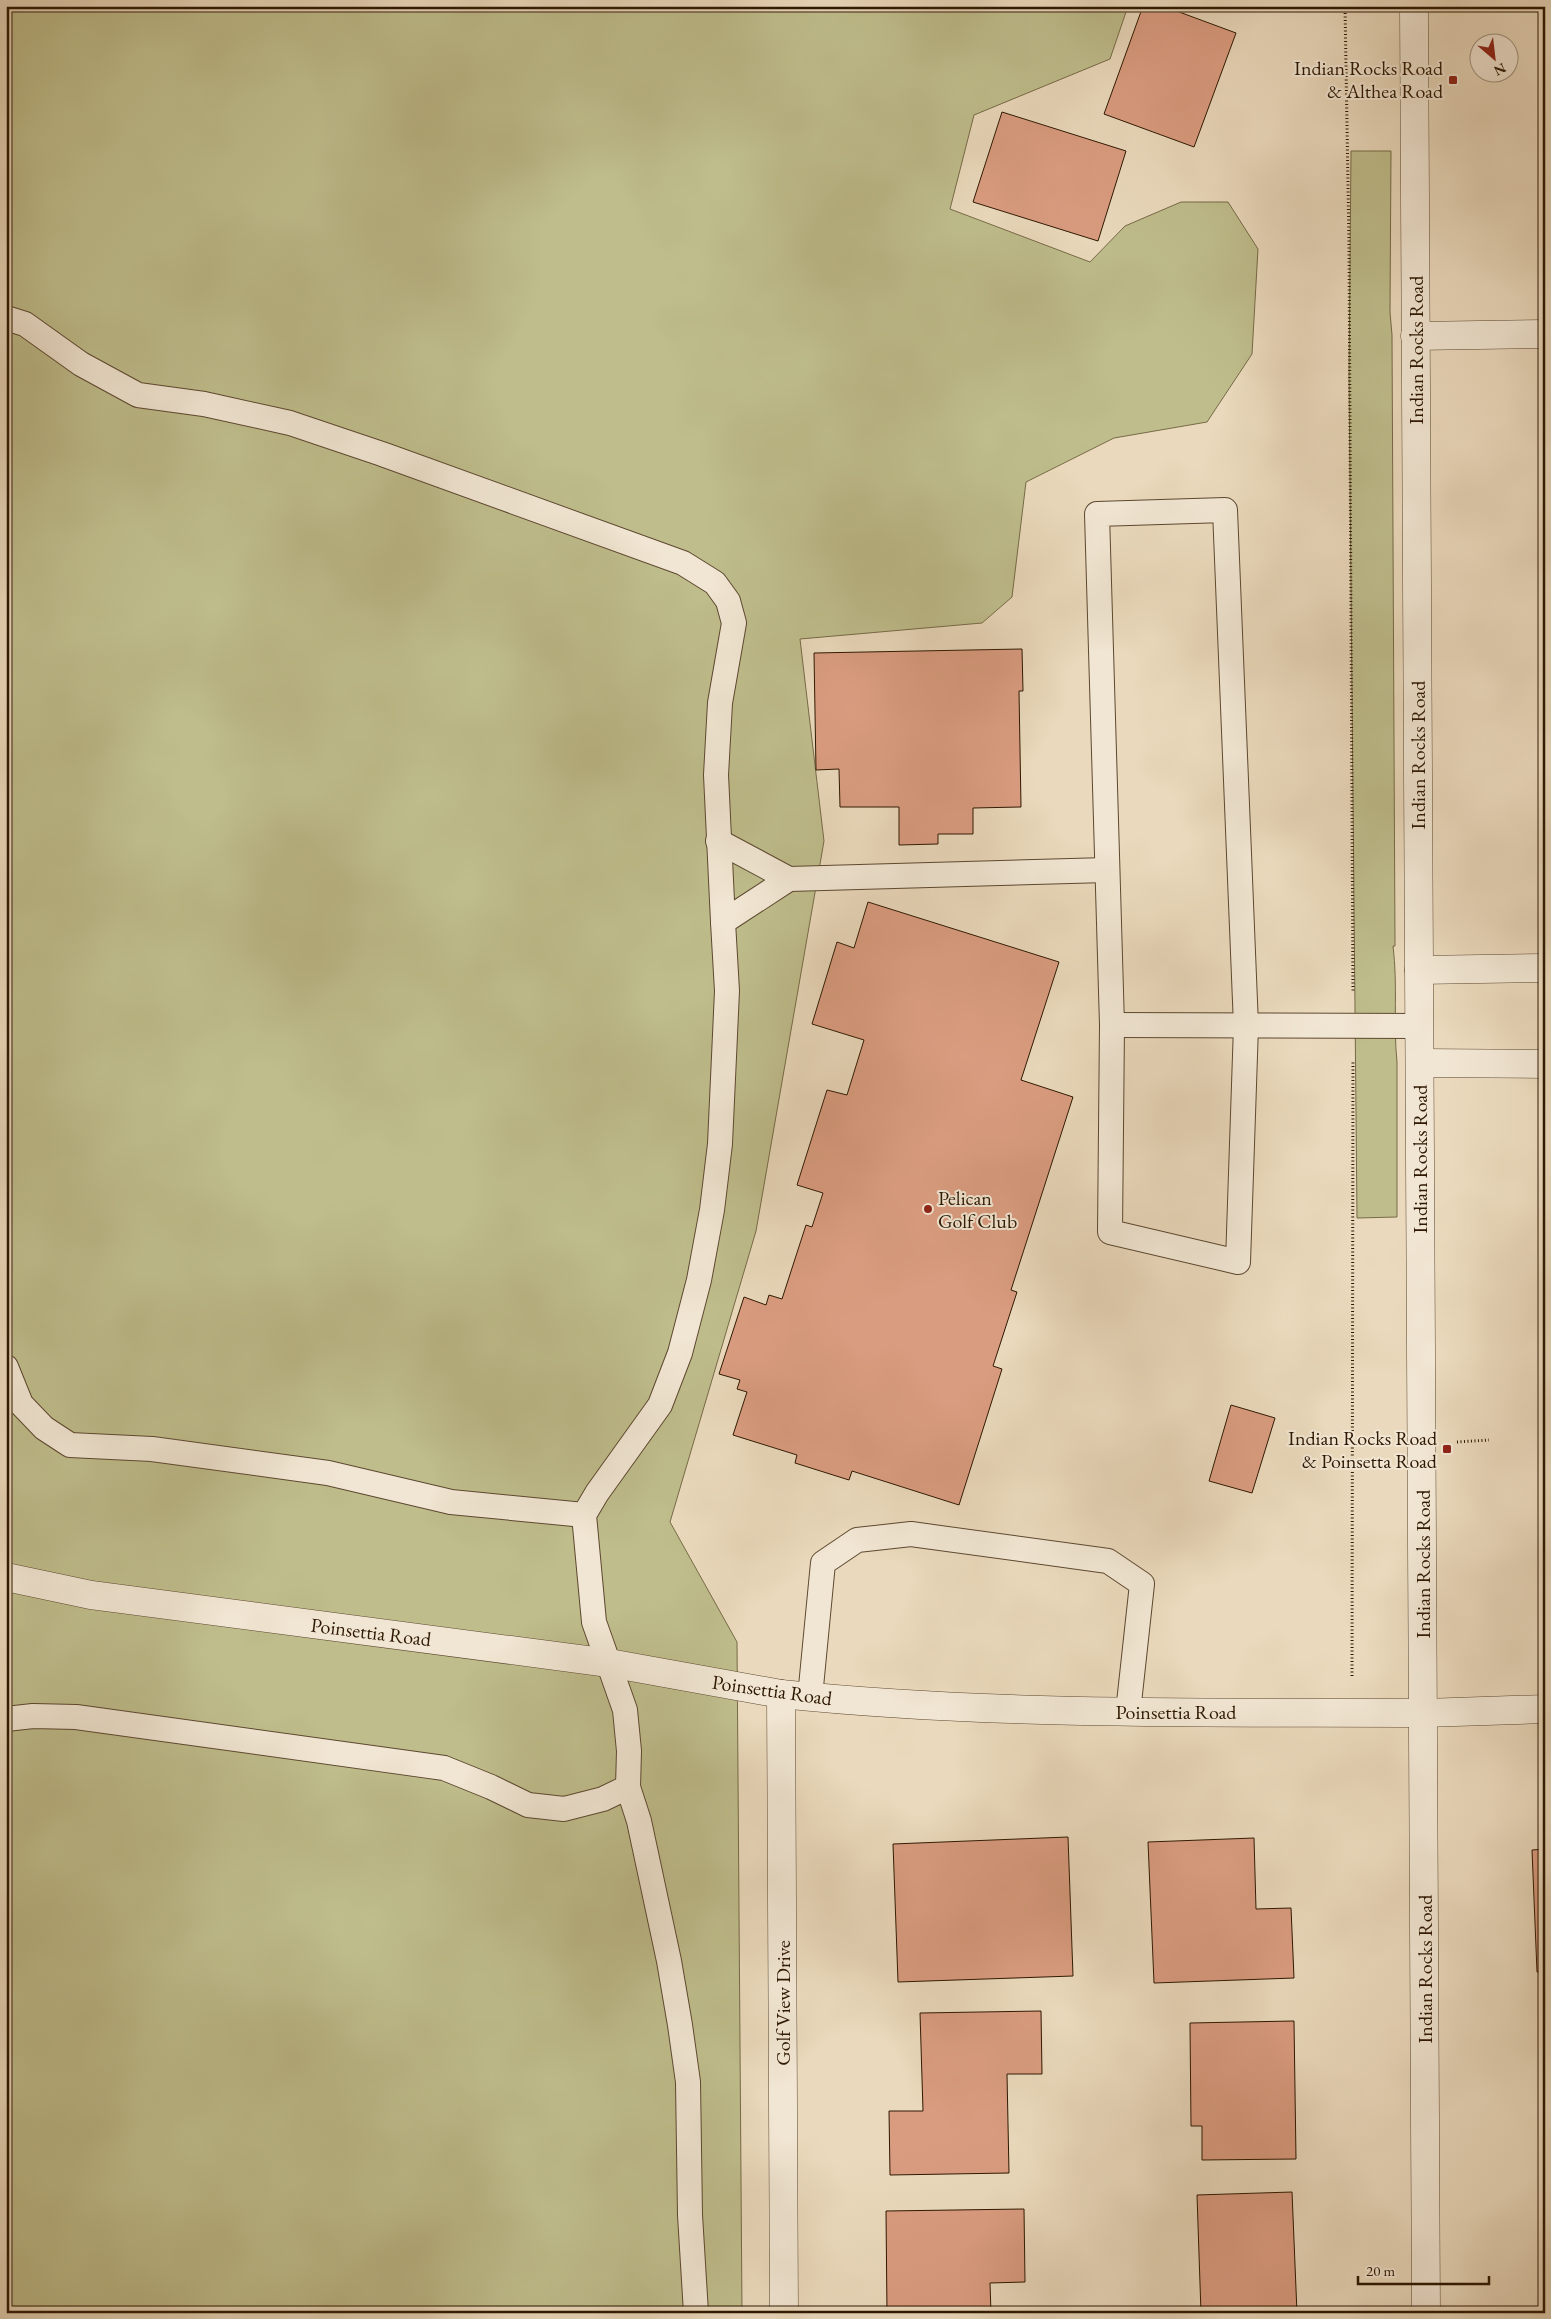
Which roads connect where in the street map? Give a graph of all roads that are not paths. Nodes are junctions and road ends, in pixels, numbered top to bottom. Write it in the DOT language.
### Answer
graph roads {
  1 [pos="1414,6"];
  2 [pos="6,318"];
  3 [pos="1545,334"];
  4 [pos="1415,336"];
  5 [pos="718,841"];
  6 [pos="1107,870"];
  7 [pos="789,879"];
  8 [pos="723,922"];
  9 [pos="1545,968"];
  10 [pos="1419,970"];
  11 [pos="1112,1025"];
  12 [pos="1246,1026"];
  13 [pos="1420,1026"];
  14 [pos="1420,1063"];
  15 [pos="1545,1064"];
  16 [pos="6,1367"];
  17 [pos="584,1515"];
  18 [pos="6,1577"];
  19 [pos="609,1663"];
  20 [pos="781,1694"];
  21 [pos="810,1697"];
  22 [pos="1545,1709"];
  23 [pos="1128,1712"];
  24 [pos="1424,1713"];
  25 [pos="6,1719"];
  26 [pos="628,1787"];
  27 [pos="696,2313"];
  28 [pos="784,2313"];
  29 [pos="1426,2313"];
  1 -- 4 [label="street, Indian Rocks Road"];
  2 -- 5 [label="lane"];
  3 -- 4 [label="street"];
  4 -- 10 [label="street, Indian Rocks Road"];
  5 -- 7 [label="lane"];
  5 -- 8 [label="lane"];
  6 -- 7 [label="lane"];
  6 -- 11 [label="lane"];
  6 -- 12 [label="lane"];
  7 -- 8 [label="lane"];
  8 -- 17 [label="lane"];
  9 -- 10 [label="street"];
  10 -- 13 [label="street, Indian Rocks Road"];
  11 -- 12 [label="lane"];
  11 -- 12 [label="lane"];
  12 -- 13 [label="lane"];
  13 -- 14 [label="street, Indian Rocks Road"];
  14 -- 15 [label="street"];
  14 -- 24 [label="street, Indian Rocks Road"];
  16 -- 17 [label="lane"];
  17 -- 19 [label="lane"];
  18 -- 19 [label="street, Poinsettia Road"];
  19 -- 20 [label="street, Poinsettia Road"];
  19 -- 26 [label="lane"];
  20 -- 21 [label="street, Poinsettia Road"];
  20 -- 28 [label="street, Golf View Drive"];
  21 -- 23 [label="street, Poinsettia Road"];
  21 -- 23 [label="lane"];
  22 -- 24 [label="street, Poinsettia Road"];
  23 -- 24 [label="street, Poinsettia Road"];
  24 -- 29 [label="street, Indian Rocks Road"];
  25 -- 26 [label="lane"];
  26 -- 27 [label="lane"];
}
